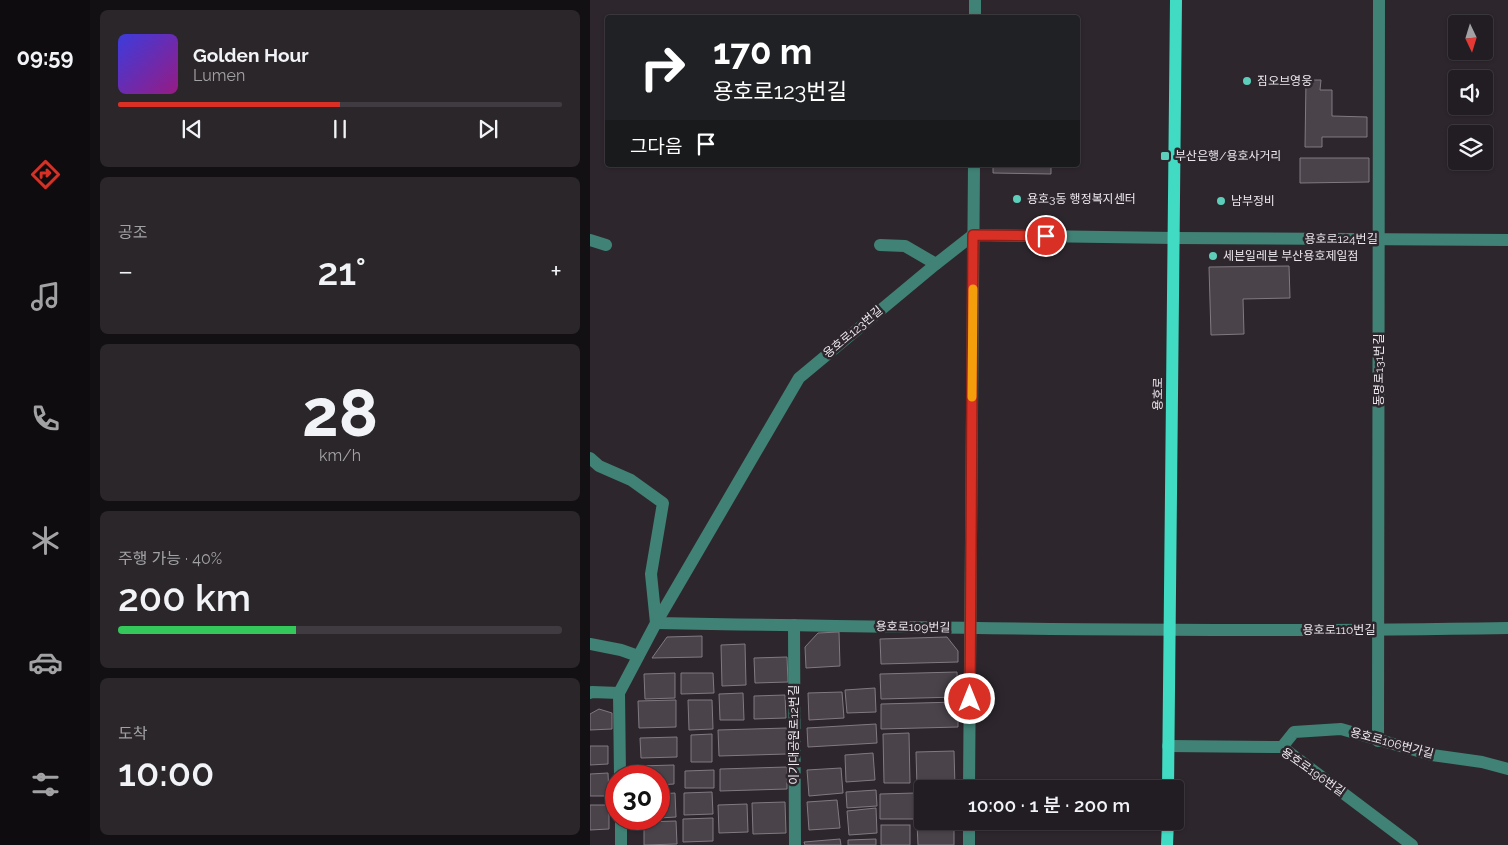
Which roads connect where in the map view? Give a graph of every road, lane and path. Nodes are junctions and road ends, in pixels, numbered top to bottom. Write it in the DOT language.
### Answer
graph roads {
  1 [pos="975,0"];
  2 [pos="1176,0"];
  3 [pos="1380,0"];
  4 [pos="975,15"];
  5 [pos="974,167"];
  6 [pos="973,235"];
  7 [pos="1174,238"];
  8 [pos="1379,239"];
  9 [pos="590,240"];
  10 [pos="1508,240"];
  11 [pos="880,244"];
  12 [pos="606,245"];
  13 [pos="936,264"];
  14 [pos="590,458"];
  15 [pos="656,623"];
  16 [pos="794,625"];
  17 [pos="970,628"];
  18 [pos="1508,628"];
  19 [pos="1378,630"];
  20 [pos="1170,631"];
  21 [pos="590,644"];
  22 [pos="638,656"];
  23 [pos="590,693"];
  24 [pos="619,693"];
  25 [pos="1378,740"];
  26 [pos="1168,746"];
  27 [pos="1282,747"];
  28 [pos="620,765"];
  29 [pos="1508,769"];
  30 [pos="969,780"];
  31 [pos="1168,780"];
  32 [pos="621,830"];
  33 [pos="969,830"];
  34 [pos="1168,830"];
  35 [pos="621,845"];
  36 [pos="795,845"];
  37 [pos="969,845"];
  38 [pos="1167,845"];
  39 [pos="1412,845"];
  1 -- 4 [label="street"];
  2 -- 7 [label="main road, 용호로"];
  3 -- 8 [label="street, 동명로131번길"];
  5 -- 6 [label="street"];
  6 -- 7 [label="street"];
  6 -- 13 [label="street, 용호로123번길"];
  6 -- 17 [label="street"];
  7 -- 8 [label="street, 용호로124번길"];
  7 -- 20 [label="main road, 용호로"];
  8 -- 10 [label="street, 용호로124번길"];
  8 -- 19 [label="street, 동명로131번길"];
  9 -- 12 [label="street"];
  11 -- 13 [label="street"];
  13 -- 15 [label="street, 용호로123번길"];
  14 -- 15 [label="street"];
  15 -- 16 [label="street, 용호로109번길"];
  15 -- 22 [label="street, 용호로123번길"];
  16 -- 17 [label="street, 용호로109번길"];
  16 -- 36 [label="street, 이기대공원로12번길"];
  17 -- 20 [label="street, 용호로109번길"];
  17 -- 30 [label="street"];
  18 -- 19 [label="street, 용호로110번길"];
  19 -- 20 [label="street, 용호로110번길"];
  19 -- 25 [label="street, 동명로131번길"];
  20 -- 26 [label="main road, 용호로"];
  21 -- 22 [label="street"];
  22 -- 24 [label="street, 용호로123번길"];
  23 -- 24 [label="street"];
  24 -- 28 [label="street, 용호로123번길"];
  25 -- 27 [label="street, 용호로106번가길"];
  25 -- 29 [label="street, 용호로106번가길"];
  26 -- 27 [label="street, 용호로196번길"];
  26 -- 31 [label="main road, 용호로"];
  27 -- 39 [label="street, 용호로196번길"];
  32 -- 35 [label="street"];
  33 -- 37 [label="street"];
  34 -- 38 [label="main road"];
}
